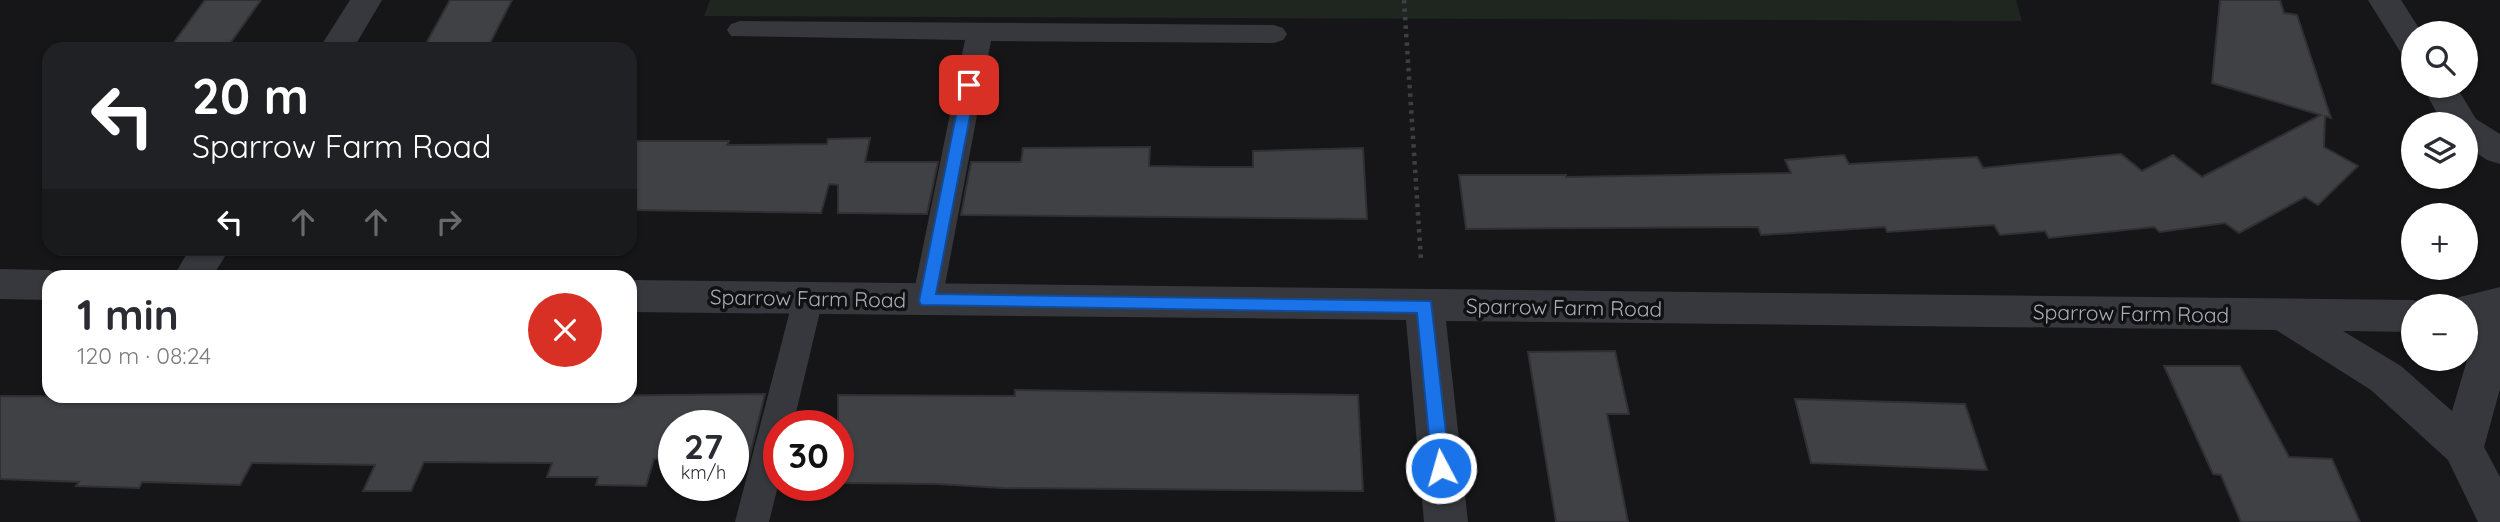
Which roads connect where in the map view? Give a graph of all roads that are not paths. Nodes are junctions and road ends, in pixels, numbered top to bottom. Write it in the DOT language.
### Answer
graph roads {
  1 [pos="366,0"];
  2 [pos="2384,0"];
  3 [pos="2401,26"];
  4 [pos="740,30"];
  5 [pos="980,31"];
  6 [pos="1274,34"];
  7 [pos="339,42"];
  8 [pos="2478,137"];
  9 [pos="2500,151"];
  10 [pos="0,284"];
  11 [pos="42,285"];
  12 [pos="637,296"];
  13 [pos="807,299"];
  14 [pos="927,301"];
  15 [pos="2500,303"];
  16 [pos="1425,306"];
  17 [pos="2478,308"];
  18 [pos="2285,316"];
  19 [pos="2401,316"];
  20 [pos="2500,316"];
  21 [pos="2463,447"];
  22 [pos="752,522"];
  23 [pos="1446,522"];
  24 [pos="2500,522"];
  1 -- 7 [label="street"];
  2 -- 3 [label="street"];
  4 -- 5 [label="lane"];
  5 -- 6 [label="lane"];
  5 -- 14 [label="lane"];
  8 -- 9 [label="street"];
  10 -- 11 [label="street"];
  12 -- 13 [label="street, Sparrow Farm Road"];
  13 -- 14 [label="street, Sparrow Farm Road"];
  13 -- 22 [label="lane"];
  14 -- 16 [label="street, Sparrow Farm Road"];
  15 -- 17 [label="street"];
  16 -- 18 [label="street, Sparrow Farm Road"];
  16 -- 23 [label="street"];
  18 -- 19 [label="street, Sparrow Farm Road"];
  18 -- 21 [label="street"];
  20 -- 21 [label="street"];
  21 -- 24 [label="street"];
}
